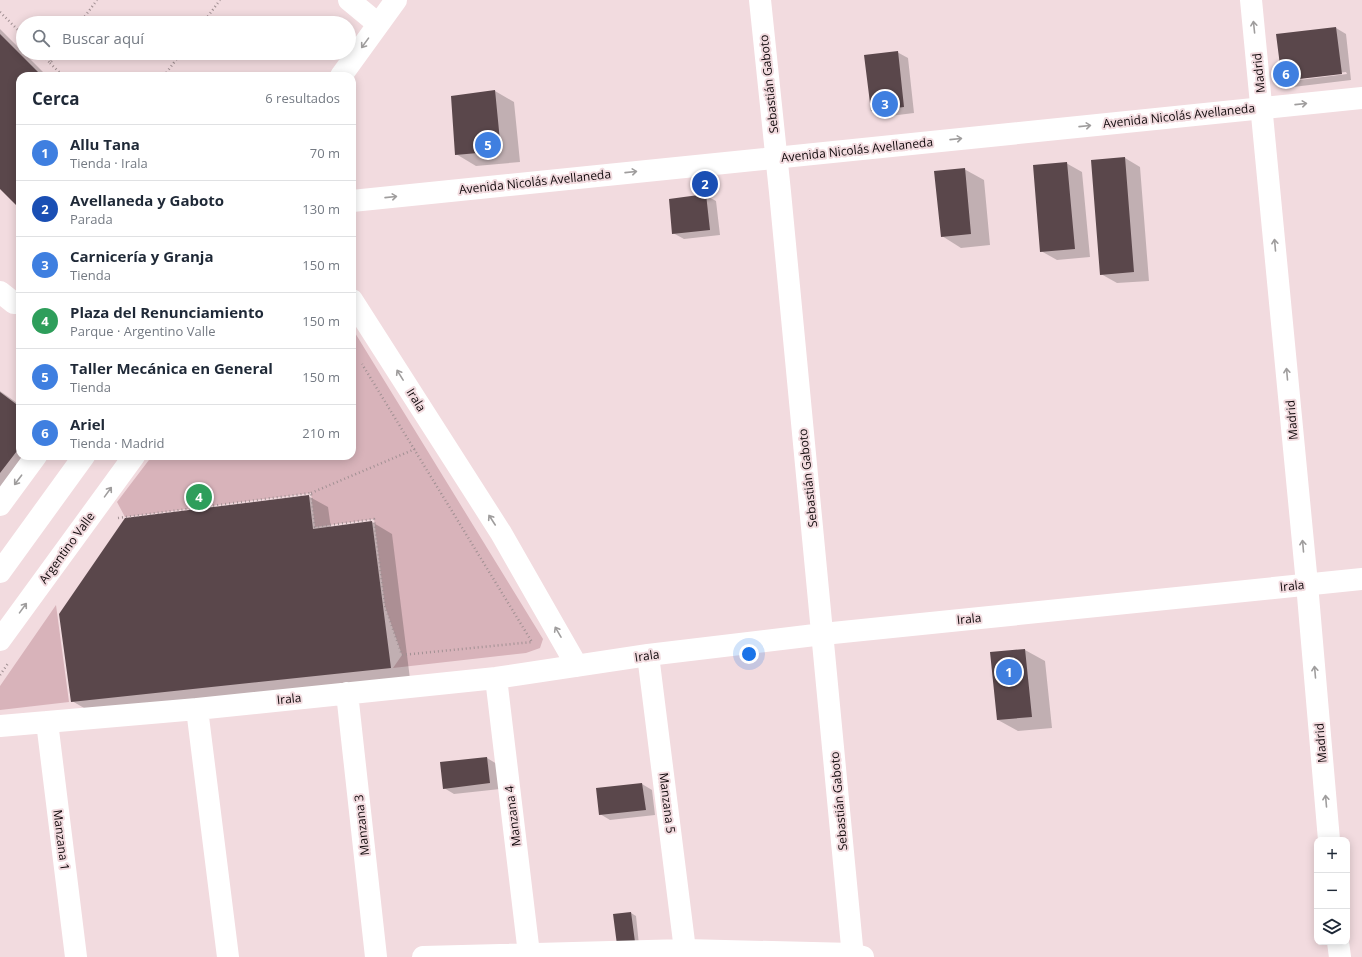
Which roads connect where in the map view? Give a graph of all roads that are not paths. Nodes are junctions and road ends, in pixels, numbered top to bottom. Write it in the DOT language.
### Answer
graph roads {
  1 [pos="349,0"];
  2 [pos="396,0"];
  3 [pos="760,0"];
  4 [pos="1251,0"];
  5 [pos="378,24"];
  6 [pos="356,55"];
  7 [pos="352,60"];
  8 [pos="344,72"];
  9 [pos="1362,98"];
  10 [pos="1262,108"];
  11 [pos="776,158"];
  12 [pos="356,201"];
  13 [pos="0,292"];
  14 [pos="16,302"];
  15 [pos="356,306"];
  16 [pos="33,460"];
  17 [pos="81,460"];
  18 [pos="131,460"];
  19 [pos="0,505"];
  20 [pos="0,572"];
  21 [pos="1362,579"];
  22 [pos="1307,584"];
  23 [pos="823,634"];
  24 [pos="0,640"];
  25 [pos="648,655"];
  26 [pos="578,666"];
  27 [pos="496,678"];
  28 [pos="347,693"];
  29 [pos="197,709"];
  30 [pos="47,722"];
  31 [pos="0,726"];
  32 [pos="1329,837"];
  33 [pos="1338,945"];
  34 [pos="685,950"];
  35 [pos="530,954"];
  36 [pos="857,956"];
  37 [pos="76,957"];
  38 [pos="228,957"];
  39 [pos="376,957"];
  40 [pos="423,957"];
  41 [pos="1340,957"];
  1 -- 5 [label="street"];
  2 -- 5 [label="street"];
  3 -- 11 [label="street, Sebastián Gaboto"];
  10 -- 4 [label="street, Madrid, one-way"];
  5 -- 6 [label="street, one-way"];
  7 -- 8 [label="street, one-way"];
  10 -- 9 [label="street, Avenida Nicolás Avellaneda, one-way"];
  11 -- 10 [label="street, Avenida Nicolás Avellaneda, one-way"];
  22 -- 10 [label="street, Madrid, one-way"];
  12 -- 11 [label="street, Avenida Nicolás Avellaneda, one-way"];
  11 -- 23 [label="street, Sebastián Gaboto"];
  13 -- 14 [label="street"];
  26 -- 15 [label="street, Irala, one-way"];
  16 -- 19 [label="street, one-way"];
  17 -- 20 [label="street"];
  24 -- 18 [label="street, Argentino Valle, one-way"];
  21 -- 22 [label="street, Irala"];
  22 -- 23 [label="street, Irala"];
  32 -- 22 [label="street, Madrid, one-way"];
  23 -- 25 [label="street, Irala"];
  23 -- 36 [label="street, Sebastián Gaboto"];
  25 -- 26 [label="street, Irala"];
  25 -- 34 [label="street, Manzana 5"];
  26 -- 27 [label="street, Irala"];
  27 -- 28 [label="street, Irala"];
  27 -- 35 [label="street, Manzana 4"];
  28 -- 29 [label="street, Irala"];
  28 -- 39 [label="street, Manzana 3"];
  29 -- 30 [label="street, Irala"];
  29 -- 38 [label="street"];
  30 -- 31 [label="street, Irala"];
  30 -- 37 [label="street, Manzana 1"];
  33 -- 41 [label="street"];
  34 -- 35 [label="street"];
  34 -- 36 [label="street"];
  35 -- 40 [label="street"];
}
